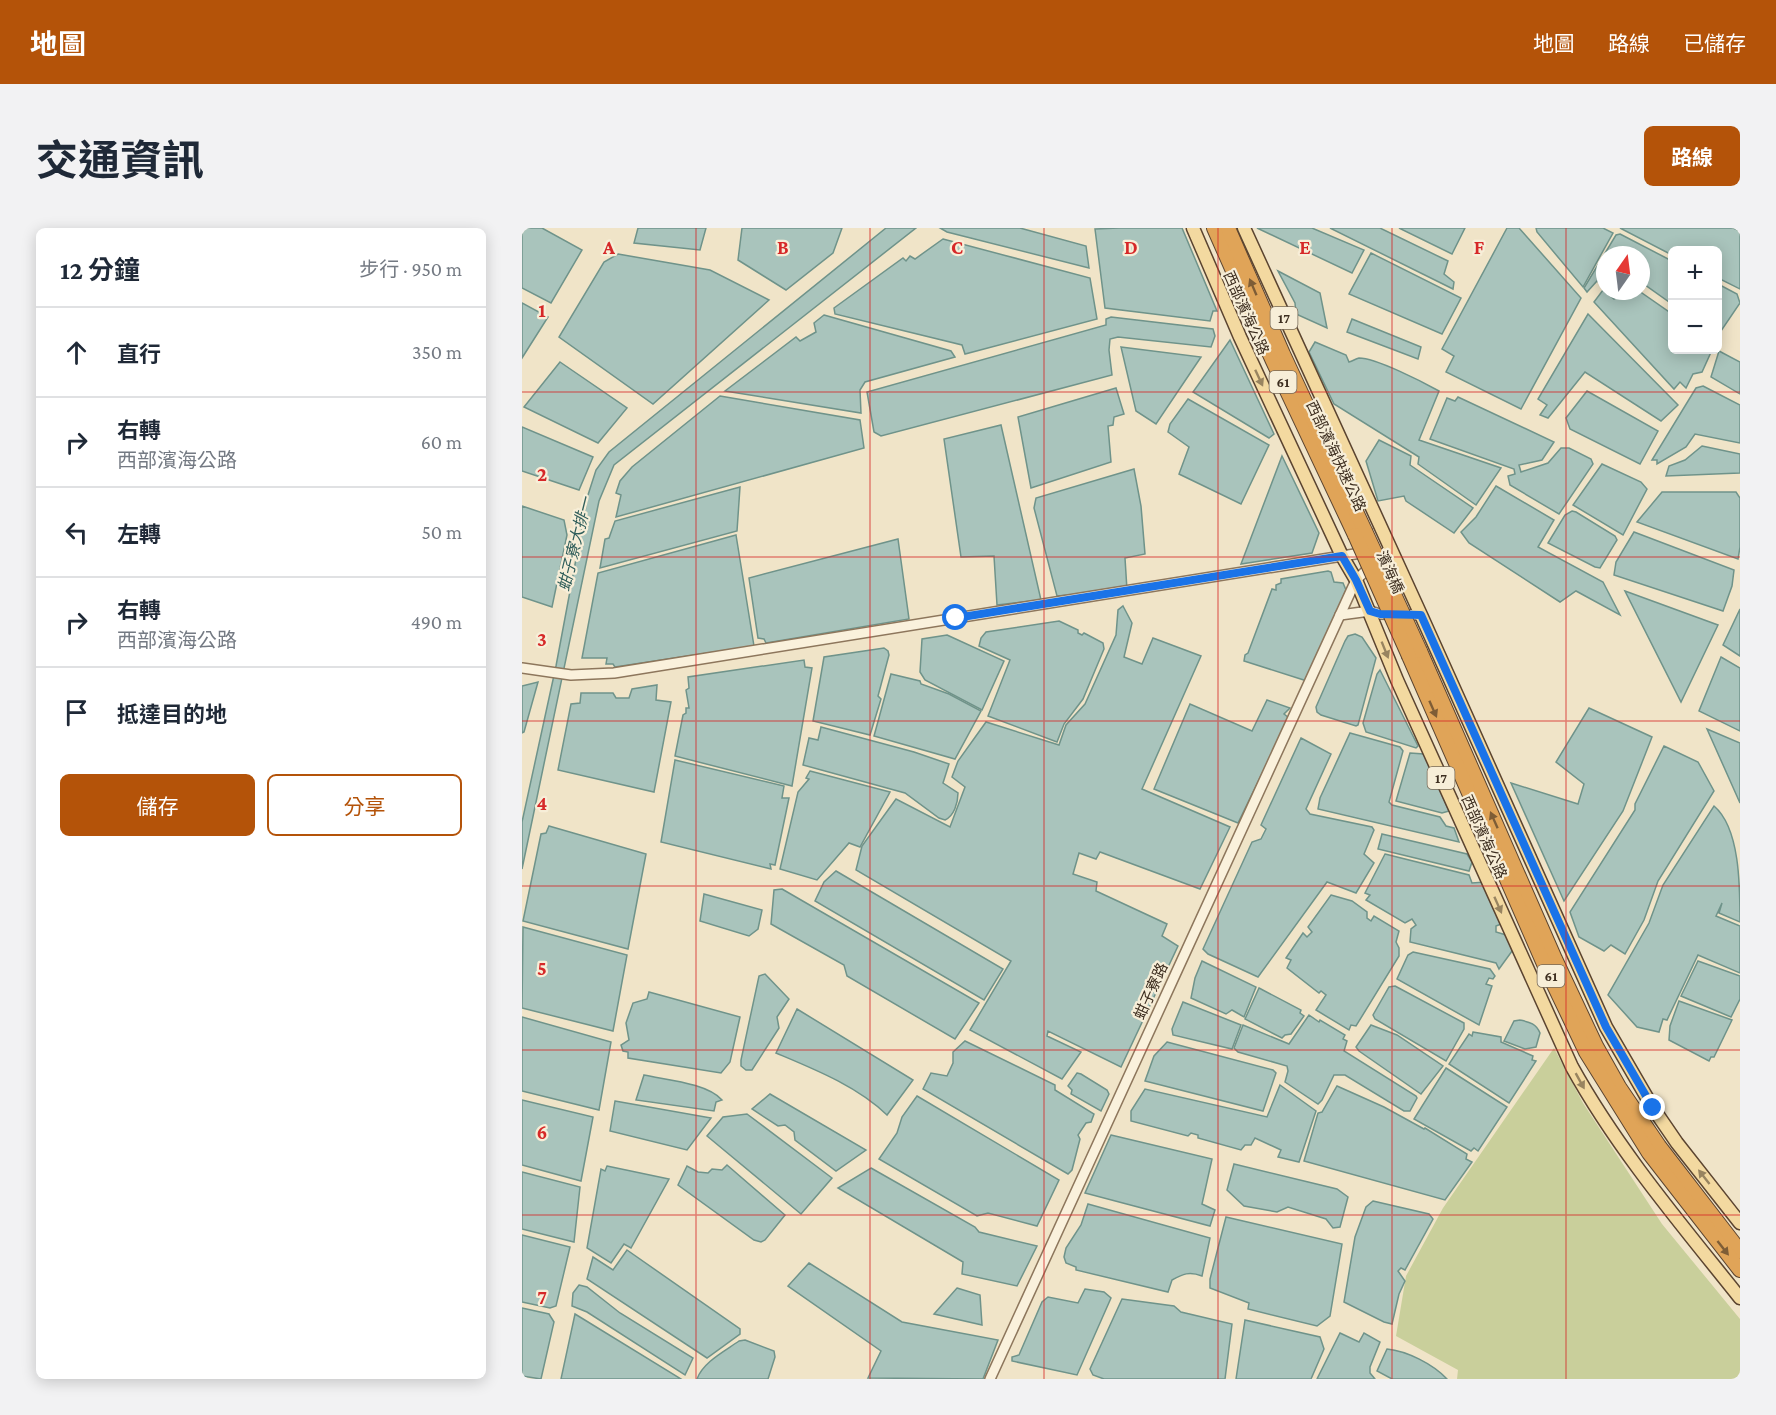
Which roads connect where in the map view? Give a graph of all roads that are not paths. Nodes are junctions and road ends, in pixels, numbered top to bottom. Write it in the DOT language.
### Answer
graph roads {
  1 [pos="1193,228"];
  2 [pos="1213,228"];
  3 [pos="1229,228"];
  4 [pos="1244,228"];
  5 [pos="1230,249"];
  6 [pos="1360,533"];
  7 [pos="1390,548"];
  8 [pos="1342,556"];
  9 [pos="1401,574"];
  10 [pos="1356,580"];
  11 [pos="1370,611"];
  12 [pos="1340,615"];
  13 [pos="1421,615"];
  14 [pos="1414,653"];
  15 [pos="522,668"];
  16 [pos="1740,1223"];
  17 [pos="1740,1251"];
  18 [pos="1740,1270"];
  19 [pos="1740,1298"];
  20 [pos="990,1379"];
  1 -- 8 [label="main road, 西部濱海公路 / 17, one-way"];
  2 -- 5 [label="highway"];
  3 -- 5 [label="highway"];
  4 -- 7 [label="main road, 17"];
  5 -- 6 [label="highway, 西部濱海快速公路 / 61"];
  6 -- 14 [label="highway, 濱海橋 / 61, bridge"];
  7 -- 8 [label="street"];
  7 -- 9 [label="main road, 17"];
  7 -- 10 [label="street"];
  8 -- 10 [label="main road, 西部濱海公路 / 17"];
  8 -- 15 [label="street"];
  9 -- 11 [label="street"];
  9 -- 13 [label="main road, 17"];
  10 -- 11 [label="main road, 西部濱海公路 / 17"];
  10 -- 12 [label="street, 蚶子寮路"];
  11 -- 12 [label="street"];
  11 -- 13 [label="street"];
  11 -- 19 [label="main road, 西部濱海公路 / 17, one-way"];
  12 -- 20 [label="street, 蚶子寮路"];
  16 -- 13 [label="main road, 17, one-way"];
  17 -- 14 [label="highway, 61, one-way"];
  14 -- 18 [label="highway, 61, one-way"];
}
